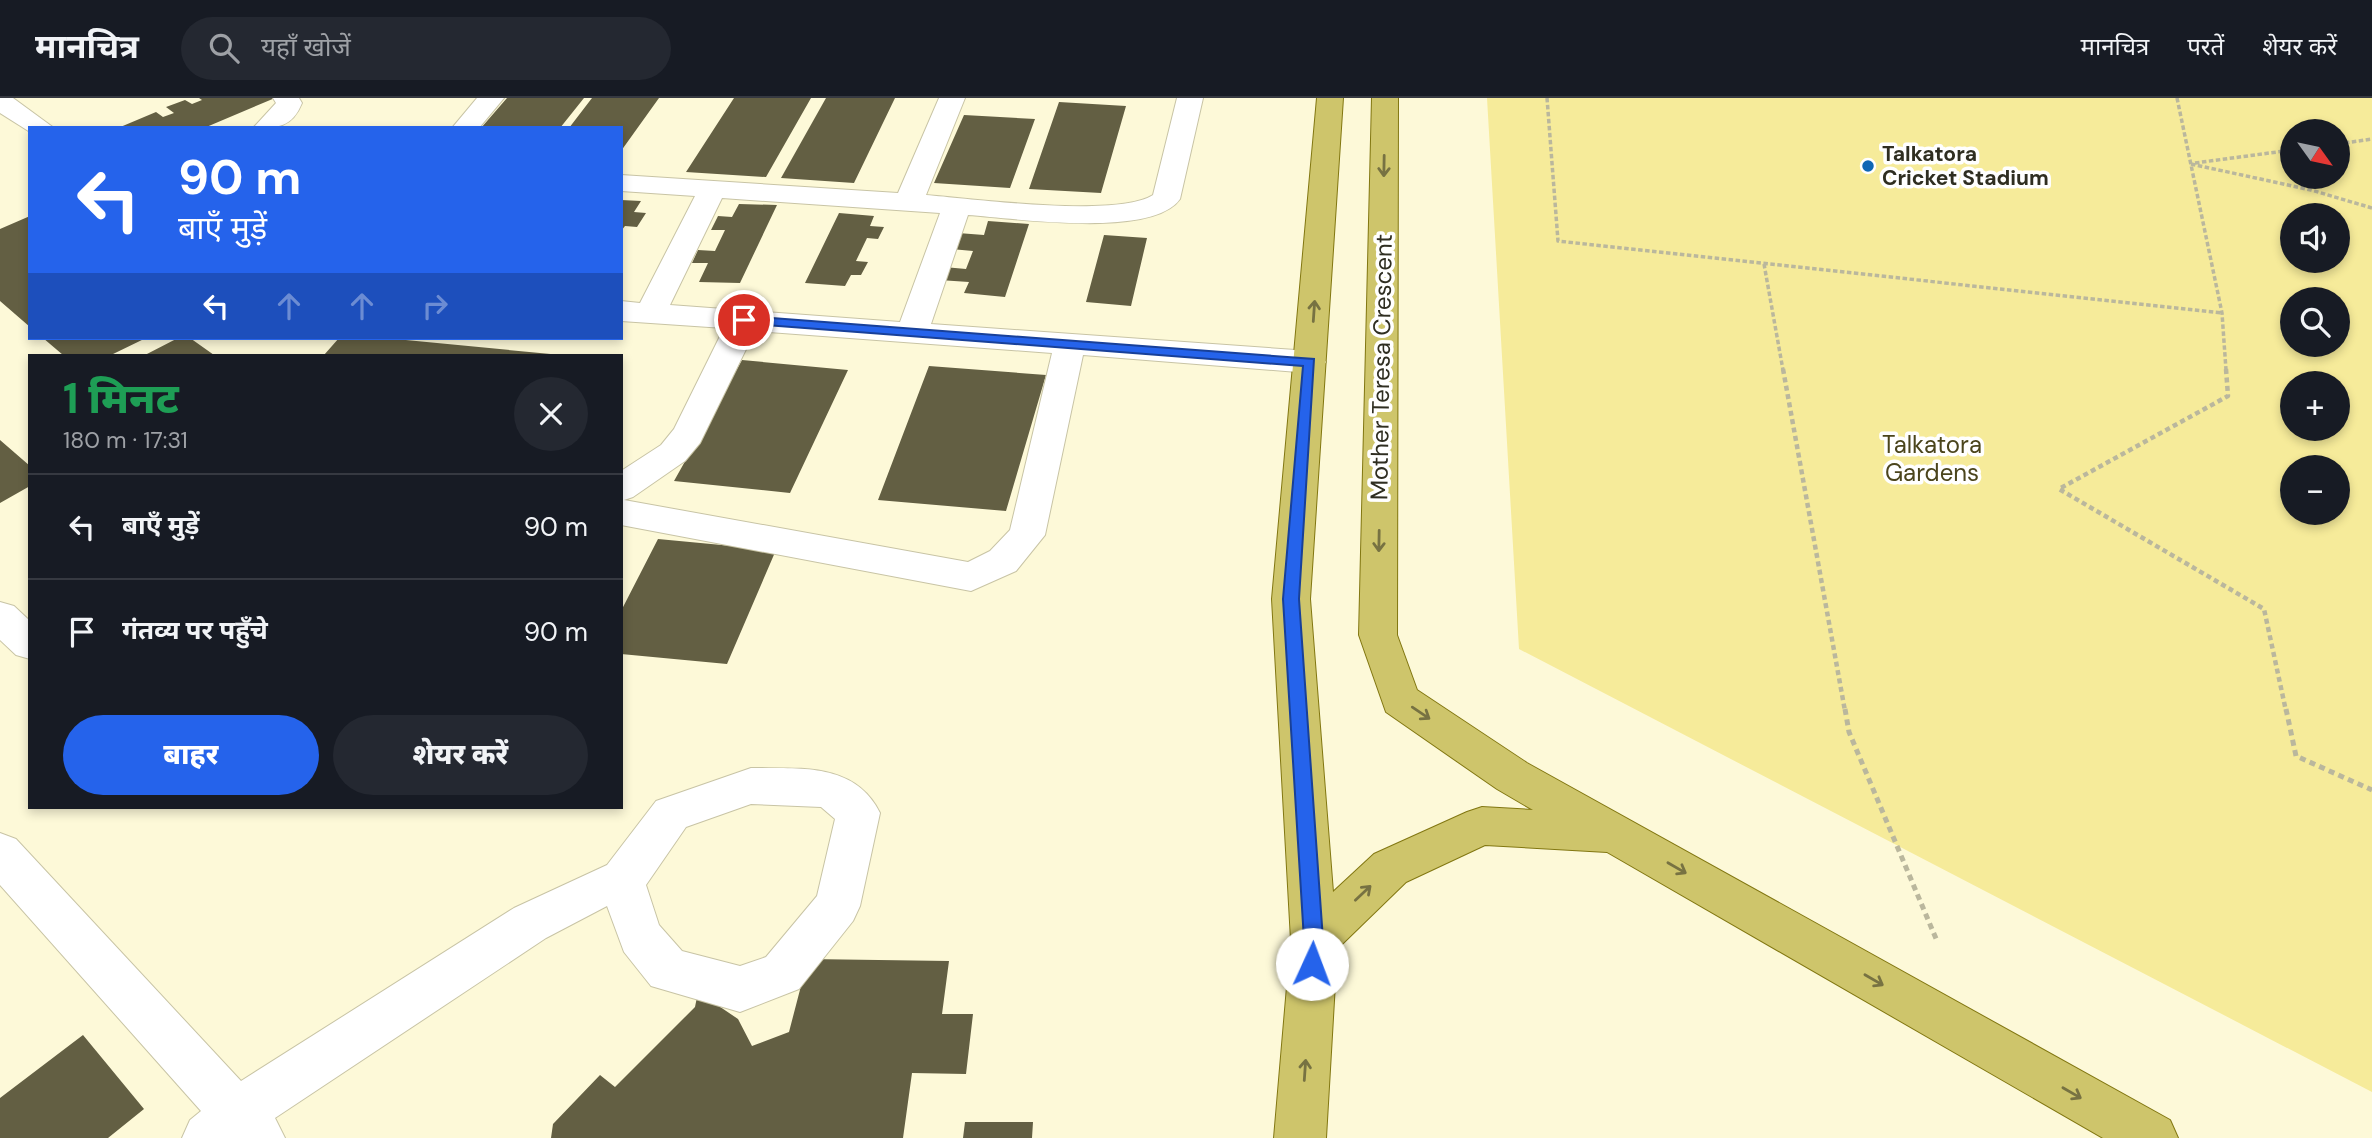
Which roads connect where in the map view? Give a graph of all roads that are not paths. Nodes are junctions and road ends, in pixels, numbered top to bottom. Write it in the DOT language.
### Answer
graph roads {
  1 [pos="286,98"];
  2 [pos="491,98"];
  3 [pos="952,98"];
  4 [pos="1190,98"];
  5 [pos="1330,98"];
  6 [pos="1385,98"];
  7 [pos="0,101"];
  8 [pos="38,126"];
  9 [pos="269,126"];
  10 [pos="467,126"];
  11 [pos="623,183"];
  12 [pos="713,189"];
  13 [pos="909,202"];
  14 [pos="957,206"];
  15 [pos="636,312"];
  16 [pos="744,320"];
  17 [pos="912,332"];
  18 [pos="1070,343"];
  19 [pos="1310,362"];
  20 [pos="623,487"];
  21 [pos="623,512"];
  22 [pos="0,617"];
  23 [pos="28,642"];
  24 [pos="1617,834"];
  25 [pos="0,853"];
  26 [pos="622,881"];
  27 [pos="1314,940"];
  28 [pos="235,1130"];
  29 [pos="1300,1138"];
  30 [pos="2152,1138"];
  1 -- 9 [label="street"];
  2 -- 10 [label="street"];
  3 -- 13 [label="street"];
  4 -- 14 [label="street"];
  19 -- 5 [label="main road, one-way"];
  6 -- 24 [label="main road, Mother Teresa Crescent, one-way"];
  7 -- 8 [label="street"];
  11 -- 12 [label="street"];
  12 -- 13 [label="street"];
  12 -- 15 [label="street"];
  13 -- 14 [label="street"];
  14 -- 17 [label="street"];
  15 -- 16 [label="street"];
  16 -- 17 [label="street"];
  16 -- 20 [label="street"];
  17 -- 18 [label="street"];
  18 -- 19 [label="street"];
  18 -- 21 [label="street"];
  19 -- 27 [label="main road"];
  22 -- 23 [label="street"];
  27 -- 24 [label="main road, one-way"];
  24 -- 30 [label="main road, one-way"];
  25 -- 28 [label="street"];
  26 -- 26 [label="street"];
  26 -- 28 [label="street"];
  29 -- 27 [label="main road, one-way"];
}
